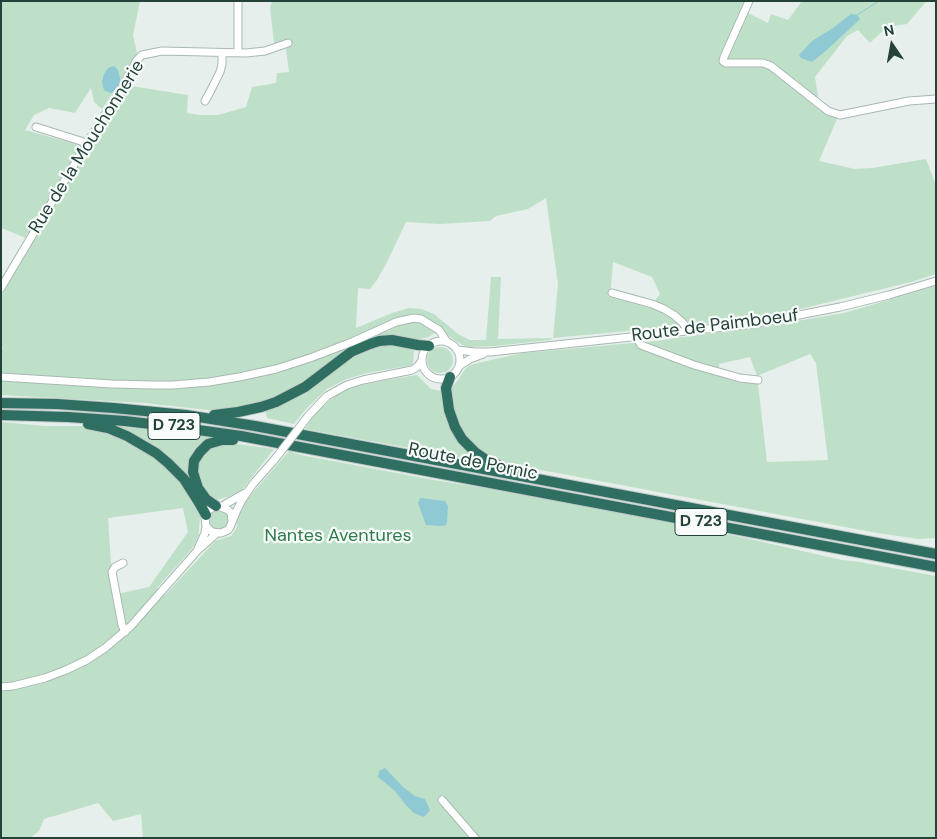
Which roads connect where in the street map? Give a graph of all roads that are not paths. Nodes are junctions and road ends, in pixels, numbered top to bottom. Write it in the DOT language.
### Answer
graph roads {
  1 [pos="238,1"];
  2 [pos="748,1"];
  3 [pos="288,43"];
  4 [pos="222,53"];
  5 [pos="238,53"];
  6 [pos="936,99"];
  7 [pos="204,101"];
  8 [pos="36,127"];
  9 [pos="87,143"];
  10 [pos="936,281"];
  11 [pos="1,288"];
  12 [pos="612,293"];
  13 [pos="433,326"];
  14 [pos="689,331"];
  15 [pos="637,336"];
  16 [pos="447,342"];
  17 [pos="432,344"];
  18 [pos="457,350"];
  19 [pos="490,352"];
  20 [pos="422,361"];
  21 [pos="459,366"];
  22 [pos="400,373"];
  23 [pos="428,374"];
  24 [pos="1,377"];
  25 [pos="450,377"];
  26 [pos="758,380"];
  27 [pos="1,403"];
  28 [pos="1,415"];
  29 [pos="186,415"];
  30 [pos="68,417"];
  31 [pos="279,443"];
  32 [pos="531,477"];
  33 [pos="249,490"];
  34 [pos="219,506"];
  35 [pos="206,520"];
  36 [pos="232,520"];
  37 [pos="217,533"];
  38 [pos="197,551"];
  39 [pos="936,554"];
  40 [pos="123,563"];
  41 [pos="936,567"];
  42 [pos="125,632"];
  43 [pos="1,687"];
  44 [pos="442,800"];
  45 [pos="475,838"];
  1 -- 5 [label="street"];
  2 -- 6 [label="street"];
  3 -- 5 [label="street, Rue de la Mouchonnerie"];
  4 -- 5 [label="street, Rue de la Mouchonnerie"];
  4 -- 7 [label="street"];
  4 -- 9 [label="street, Rue de la Mouchonnerie"];
  8 -- 9 [label="street"];
  9 -- 11 [label="street, Rue de la Mouchonnerie"];
  10 -- 14 [label="street, Route de Paimboeuf"];
  12 -- 14 [label="street"];
  13 -- 16 [label="street"];
  13 -- 17 [label="street"];
  13 -- 24 [label="street"];
  14 -- 15 [label="street, Route de Paimboeuf"];
  15 -- 19 [label="street, Route de Paimboeuf"];
  15 -- 26 [label="street"];
  16 -- 17 [label="street"];
  16 -- 18 [label="street"];
  17 -- 20 [label="street"];
  17 -- 29 [label="highway"];
  18 -- 19 [label="street, Route de Paimboeuf"];
  18 -- 21 [label="street"];
  19 -- 21 [label="street, Route de Paimboeuf"];
  20 -- 22 [label="street"];
  20 -- 23 [label="street"];
  21 -- 25 [label="street"];
  22 -- 23 [label="street"];
  22 -- 33 [label="street, bridge"];
  23 -- 25 [label="street"];
  25 -- 32 [label="highway"];
  27 -- 29 [label="highway, Route de Pornic / D 723"];
  28 -- 30 [label="highway, Route de Pornic / D 723"];
  29 -- 32 [label="highway, Route de Pornic / D 723"];
  30 -- 31 [label="highway, Route de Pornic / D 723"];
  30 -- 35 [label="highway"];
  31 -- 34 [label="highway"];
  31 -- 41 [label="highway, Route de Pornic / D 723"];
  32 -- 39 [label="highway, Route de Pornic / D 723"];
  33 -- 34 [label="street"];
  33 -- 36 [label="street"];
  34 -- 35 [label="street"];
  34 -- 36 [label="street"];
  35 -- 37 [label="street"];
  35 -- 38 [label="street"];
  36 -- 37 [label="street"];
  37 -- 38 [label="street"];
  38 -- 42 [label="street"];
  40 -- 42 [label="street"];
  42 -- 43 [label="street"];
  44 -- 45 [label="street"];
}
